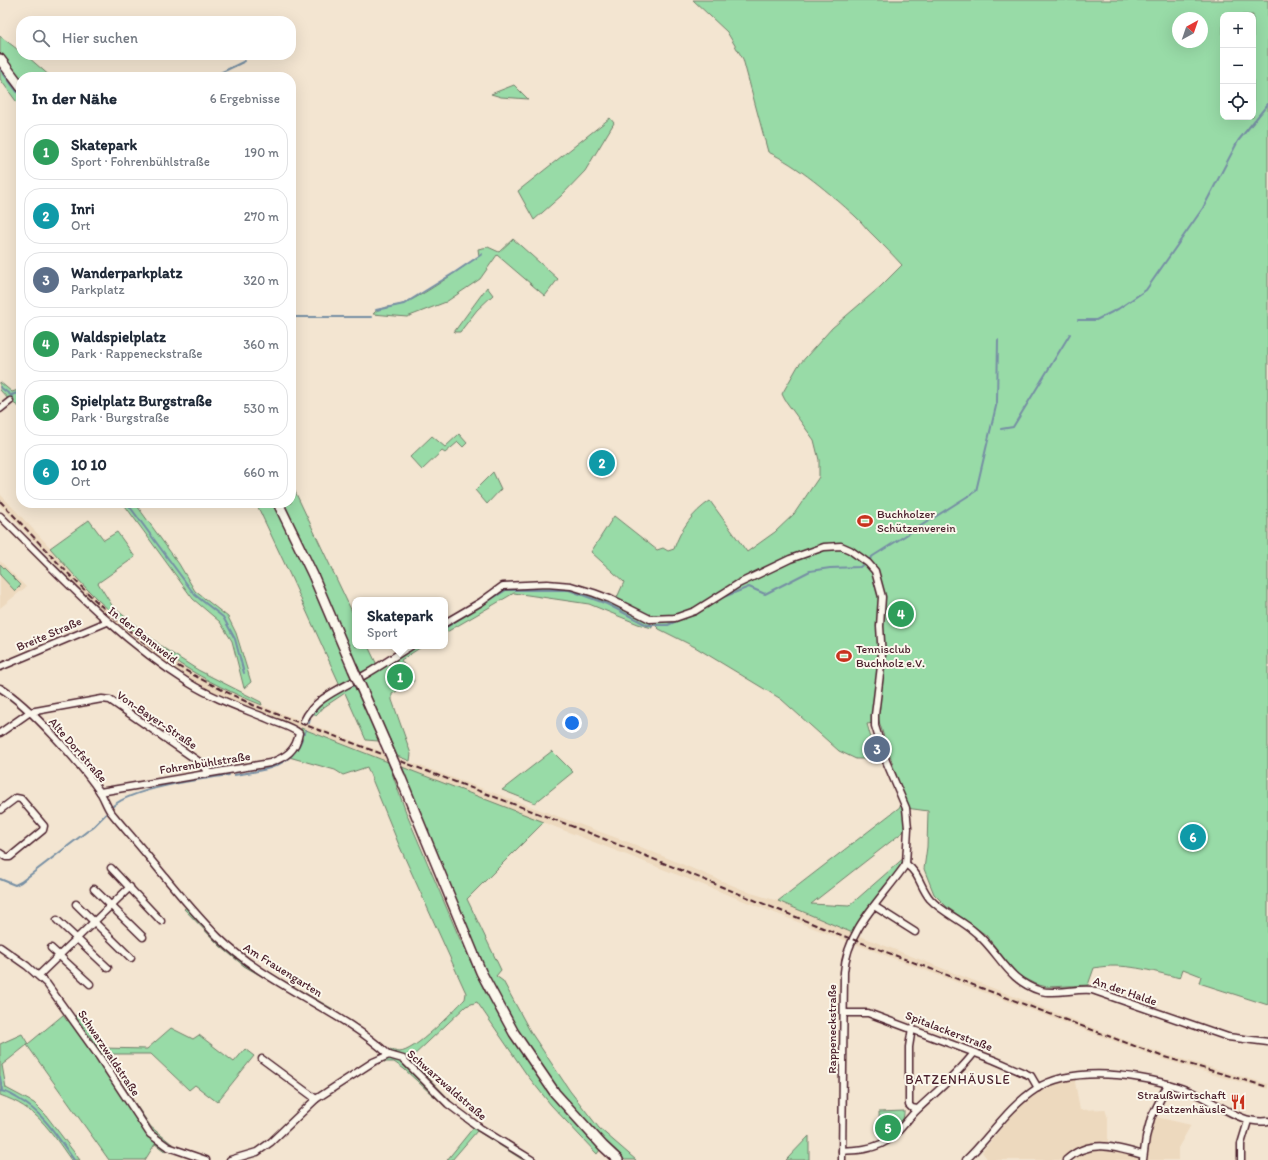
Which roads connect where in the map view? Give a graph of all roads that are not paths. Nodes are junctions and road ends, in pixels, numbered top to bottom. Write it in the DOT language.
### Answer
graph roads {
  1 [pos="0,59"];
  2 [pos="16,80"];
  3 [pos="10,401"];
  4 [pos="0,409"];
  5 [pos="280,508"];
  6 [pos="0,516"];
  7 [pos="448,621"];
  8 [pos="107,622"];
  9 [pos="406,649"];
  10 [pos="0,667"];
  11 [pos="0,688"];
  12 [pos="30,712"];
  13 [pos="304,720"];
  14 [pos="0,733"];
  15 [pos="299,734"];
  16 [pos="209,773"];
  17 [pos="100,792"];
  18 [pos="0,810"];
  19 [pos="130,835"];
  20 [pos="0,853"];
  21 [pos="906,864"];
  22 [pos="111,868"];
  23 [pos="130,887"];
  24 [pos="94,889"];
  25 [pos="76,904"];
  26 [pos="111,904"];
  27 [pos="874,906"];
  28 [pos="57,920"];
  29 [pos="161,920"];
  30 [pos="94,921"];
  31 [pos="915,932"];
  32 [pos="143,937"];
  33 [pos="77,939"];
  34 [pos="0,947"];
  35 [pos="51,948"];
  36 [pos="59,957"];
  37 [pos="131,958"];
  38 [pos="108,968"];
  39 [pos="39,975"];
  40 [pos="90,984"];
  41 [pos="844,1013"];
  42 [pos="912,1028"];
  43 [pos="1268,1042"];
  44 [pos="974,1053"];
  45 [pos="390,1055"];
  46 [pos="262,1059"];
  47 [pos="1168,1084"];
  48 [pos="1038,1088"];
  49 [pos="316,1099"];
  50 [pos="917,1109"];
  51 [pos="1248,1121"];
  52 [pos="1268,1121"];
  53 [pos="842,1151"];
  54 [pos="1143,1157"];
  55 [pos="206,1160"];
  56 [pos="230,1160"];
  57 [pos="532,1160"];
  58 [pos="618,1160"];
  59 [pos="842,1160"];
  60 [pos="966,1160"];
  61 [pos="1066,1160"];
  62 [pos="1241,1160"];
  1 -- 2 [label="main road"];
  3 -- 4 [label="street"];
  5 -- 58 [label="main road, bridge"];
  6 -- 8 [label="street, In der Bannweid"];
  7 -- 21 [label="street"];
  8 -- 10 [label="street, Breite Straße"];
  8 -- 15 [label="street, In der Bannweid"];
  9 -- 13 [label="street"];
  11 -- 12 [label="street, Alte Dorfstraße"];
  12 -- 14 [label="street, Von-Bayer-Straße"];
  12 -- 16 [label="street, Von-Bayer-Straße"];
  12 -- 17 [label="street, Alte Dorfstraße"];
  15 -- 16 [label="street, Fohrenbühlstraße"];
  16 -- 17 [label="street, Fohrenbühlstraße"];
  17 -- 19 [label="street, Alte Dorfstraße"];
  18 -- 20 [label="street"];
  19 -- 45 [label="street, Am Frauengarten"];
  21 -- 27 [label="street, Rappeneckstraße"];
  21 -- 43 [label="street, An der Halde"];
  22 -- 23 [label="street"];
  23 -- 26 [label="street"];
  23 -- 29 [label="street"];
  24 -- 26 [label="street"];
  25 -- 30 [label="street"];
  26 -- 30 [label="street"];
  26 -- 32 [label="street"];
  27 -- 31 [label="street"];
  27 -- 41 [label="street, Rappeneckstraße"];
  28 -- 33 [label="street"];
  30 -- 33 [label="street"];
  30 -- 37 [label="street"];
  33 -- 36 [label="street"];
  33 -- 38 [label="street"];
  34 -- 39 [label="street, Schwarzwaldstraße"];
  35 -- 36 [label="street"];
  36 -- 39 [label="street"];
  36 -- 40 [label="street"];
  39 -- 55 [label="street, Schwarzwaldstraße"];
  41 -- 42 [label="street, Spitalackerstraße"];
  41 -- 53 [label="street, Rappeneckstraße"];
  42 -- 44 [label="street, Spitalackerstraße"];
  42 -- 50 [label="street"];
  44 -- 48 [label="street, Spitalackerstraße"];
  44 -- 50 [label="street"];
  45 -- 49 [label="street, Schwarzwaldstraße"];
  45 -- 57 [label="street, Schwarzwaldstraße"];
  46 -- 49 [label="street"];
  47 -- 48 [label="street"];
  47 -- 51 [label="street"];
  47 -- 54 [label="street"];
  48 -- 60 [label="street"];
  49 -- 56 [label="street, Schwarzwaldstraße"];
  50 -- 53 [label="street"];
  51 -- 52 [label="street"];
  51 -- 62 [label="street"];
  53 -- 59 [label="street, Rappeneckstraße"];
  54 -- 61 [label="street"];
}
